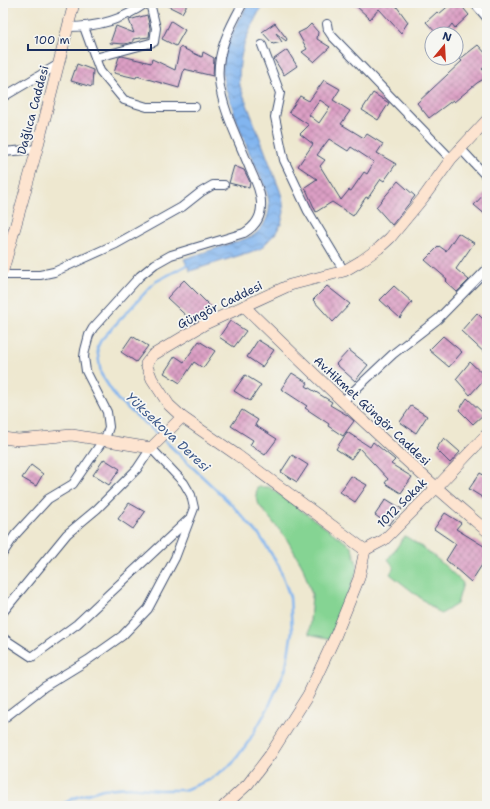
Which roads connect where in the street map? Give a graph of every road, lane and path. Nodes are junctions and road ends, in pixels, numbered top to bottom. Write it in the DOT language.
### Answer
graph roads {
  1 [pos="74,3"];
  2 [pos="146,3"];
  3 [pos="150,3"];
  4 [pos="243,3"];
  5 [pos="474,3"];
  6 [pos="487,18"];
  7 [pos="327,24"];
  8 [pos="68,27"];
  9 [pos="84,27"];
  10 [pos="262,45"];
  11 [pos="95,58"];
  12 [pos="59,64"];
  13 [pos="3,97"];
  14 [pos="195,107"];
  15 [pos="487,120"];
  16 [pos="460,148"];
  17 [pos="37,149"];
  18 [pos="3,152"];
  19 [pos="451,159"];
  20 [pos="487,177"];
  21 [pos="224,185"];
  22 [pos="487,269"];
  23 [pos="3,270"];
  24 [pos="344,271"];
  25 [pos="3,275"];
  26 [pos="244,306"];
  27 [pos="342,402"];
  28 [pos="182,418"];
  29 [pos="487,434"];
  30 [pos="3,438"];
  31 [pos="104,441"];
  32 [pos="151,448"];
  33 [pos="436,488"];
  34 [pos="190,518"];
  35 [pos="487,531"];
  36 [pos="365,550"];
  37 [pos="3,553"];
  38 [pos="3,612"];
  39 [pos="3,638"];
  40 [pos="3,719"];
  41 [pos="224,806"];
  1 -- 8 [label="street, Dağlıca Caddesi"];
  2 -- 9 [label="street"];
  3 -- 11 [label="street"];
  4 -- 31 [label="street"];
  5 -- 6 [label="street"];
  7 -- 19 [label="street"];
  8 -- 9 [label="street"];
  8 -- 12 [label="street, Dağlıca Caddesi"];
  9 -- 11 [label="street"];
  10 -- 24 [label="street"];
  11 -- 14 [label="street"];
  12 -- 13 [label="street"];
  12 -- 17 [label="street, Dağlıca Caddesi"];
  15 -- 16 [label="street, Güngör Caddesi"];
  16 -- 19 [label="street, Güngör Caddesi"];
  16 -- 20 [label="street"];
  17 -- 18 [label="street"];
  17 -- 23 [label="street, Dağlıca Caddesi"];
  19 -- 24 [label="street, Güngör Caddesi"];
  21 -- 25 [label="street"];
  22 -- 27 [label="street"];
  24 -- 26 [label="street, Güngör Caddesi"];
  26 -- 27 [label="street, Av.Hikmet Güngör Caddesi"];
  26 -- 28 [label="street, Güngör Caddesi"];
  27 -- 33 [label="street, Av.Hikmet Güngör Caddesi"];
  28 -- 32 [label="street"];
  28 -- 36 [label="street, Güngör Caddesi"];
  29 -- 33 [label="street, 1012 Sokak"];
  30 -- 31 [label="street"];
  31 -- 32 [label="street"];
  31 -- 37 [label="street"];
  32 -- 34 [label="street"];
  32 -- 38 [label="street"];
  33 -- 35 [label="street, Av.Hikmet Güngör Caddesi"];
  33 -- 36 [label="street, 1012 Sokak"];
  34 -- 39 [label="street"];
  34 -- 40 [label="street"];
  36 -- 41 [label="street"];
}
